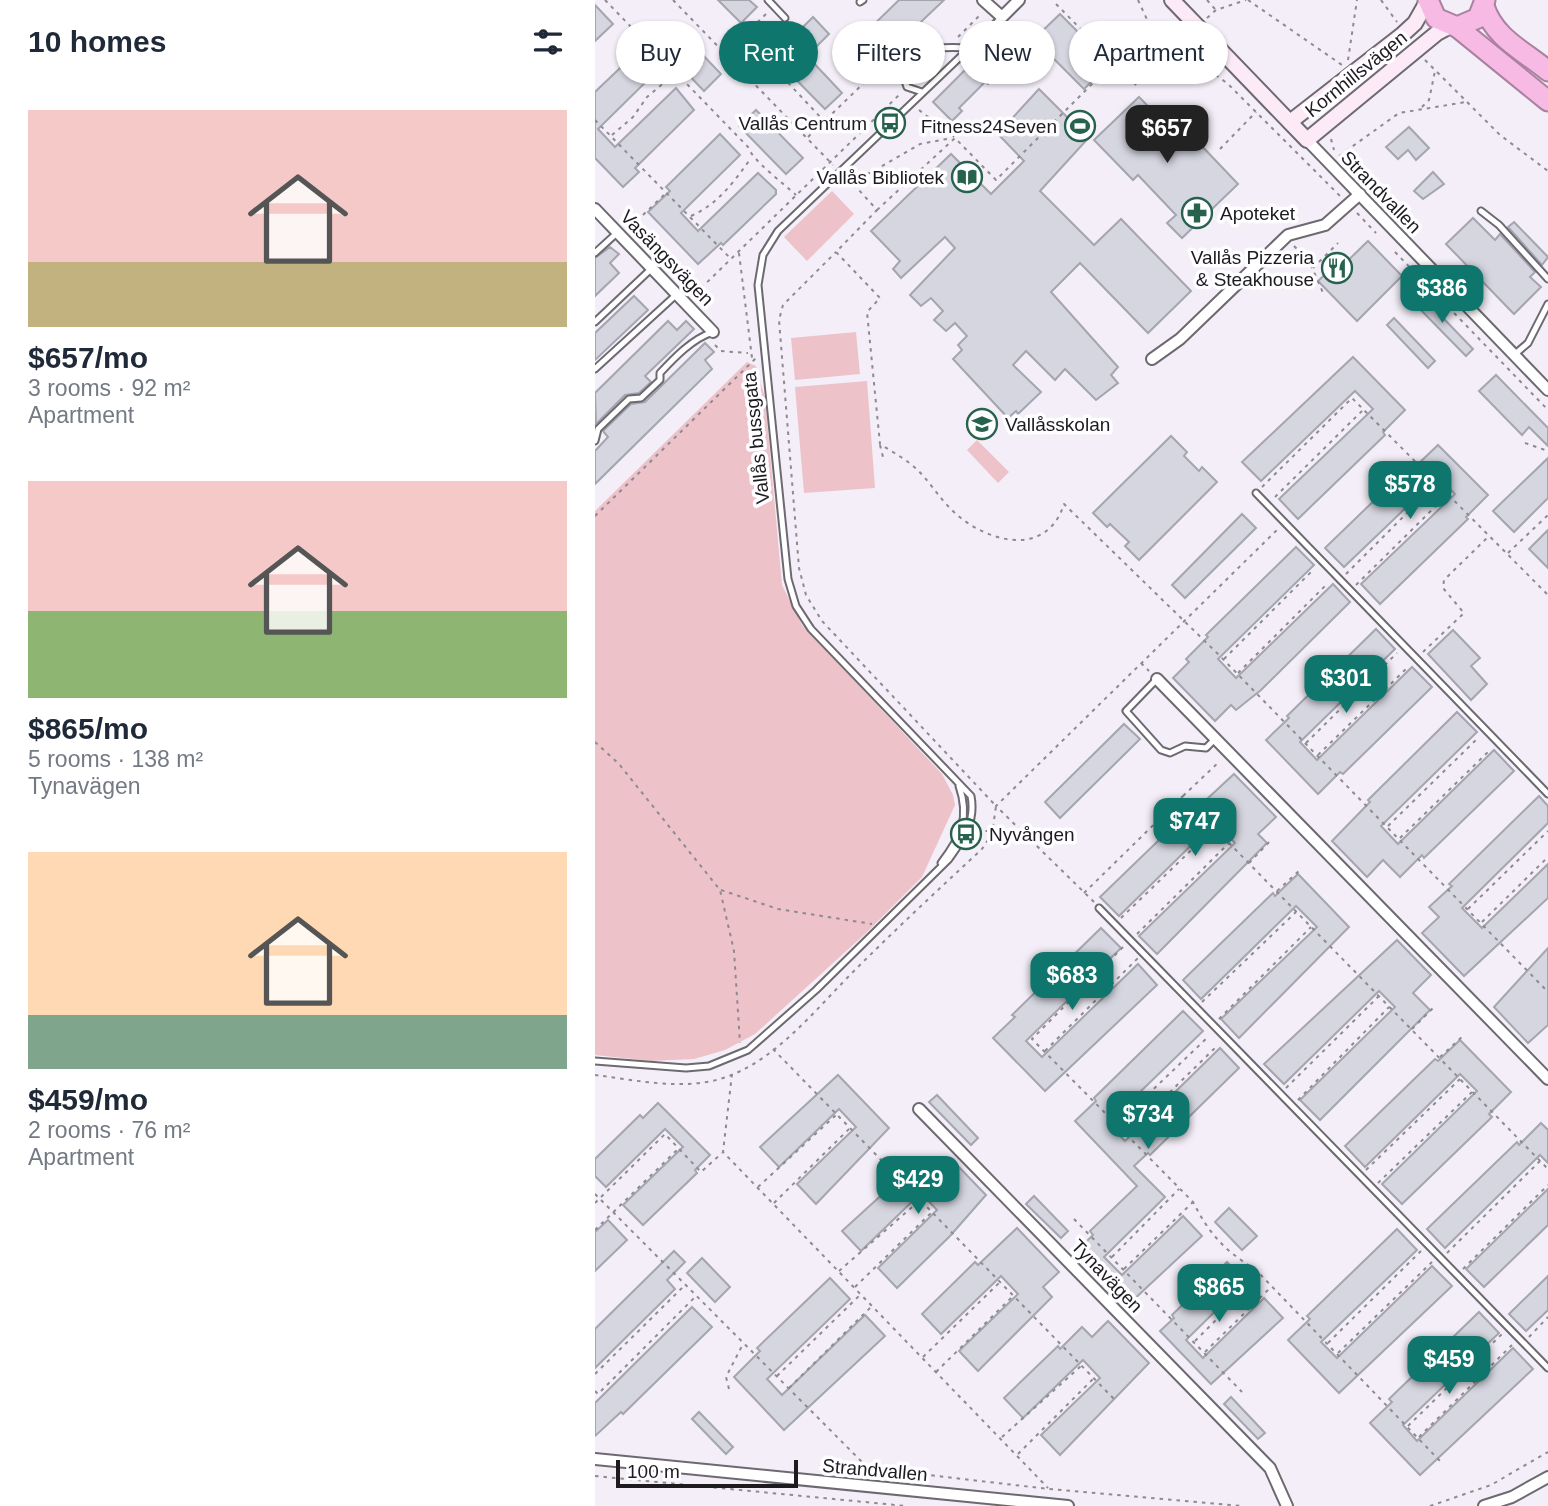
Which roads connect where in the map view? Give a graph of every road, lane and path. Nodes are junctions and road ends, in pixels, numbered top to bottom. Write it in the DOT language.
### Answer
graph roads {
  1 [pos="605,0"];
  2 [pos="673,0"];
  3 [pos="768,0"];
  4 [pos="1020,0"];
  5 [pos="1138,0"];
  6 [pos="1173,0"];
  7 [pos="1207,0"];
  8 [pos="1247,0"];
  9 [pos="1357,0"];
  10 [pos="1381,0"];
  11 [pos="1428,0"];
  12 [pos="1485,2"];
  13 [pos="986,3"];
  14 [pos="1056,4"];
  15 [pos="773,6"];
  16 [pos="1216,10"];
  17 [pos="1002,17"];
  18 [pos="785,18"];
  19 [pos="1207,18"];
  20 [pos="625,21"];
  21 [pos="998,21"];
  22 [pos="1073,21"];
  23 [pos="1148,21"];
  24 [pos="1400,26"];
  25 [pos="1454,27"];
  26 [pos="949,47"];
  27 [pos="959,48"];
  28 [pos="959,57"];
  29 [pos="1424,60"];
  30 [pos="1435,69"];
  31 [pos="1548,71"];
  32 [pos="663,84"];
  33 [pos="687,84"];
  34 [pos="863,84"];
  35 [pos="1093,84"];
  36 [pos="1228,84"];
  37 [pos="907,87"];
  38 [pos="922,92"];
  39 [pos="900,94"];
  40 [pos="1548,101"];
  41 [pos="1466,102"];
  42 [pos="910,103"];
  43 [pos="1421,108"];
  44 [pos="1257,112"];
  45 [pos="595,120"];
  46 [pos="824,121"];
  47 [pos="1290,122"];
  48 [pos="611,136"];
  49 [pos="807,138"];
  50 [pos="955,138"];
  51 [pos="1307,139"];
  52 [pos="1220,149"];
  53 [pos="751,157"];
  54 [pos="830,162"];
  55 [pos="1330,164"];
  56 [pos="840,170"];
  57 [pos="1548,172"];
  58 [pos="1319,174"];
  59 [pos="666,192"];
  60 [pos="1360,194"];
  61 [pos="796,195"];
  62 [pos="1349,205"];
  63 [pos="595,209"];
  64 [pos="877,209"];
  65 [pos="1481,211"];
  66 [pos="643,215"];
  67 [pos="690,217"];
  68 [pos="618,232"];
  69 [pos="1375,233"];
  70 [pos="1285,237"];
  71 [pos="1338,243"];
  72 [pos="739,252"];
  73 [pos="836,252"];
  74 [pos="1395,252"];
  75 [pos="595,253"];
  76 [pos="731,260"];
  77 [pos="652,268"];
  78 [pos="1312,269"];
  79 [pos="1548,279"];
  80 [pos="677,293"];
  81 [pos="1324,295"];
  82 [pos="686,303"];
  83 [pos="1548,304"];
  84 [pos="595,322"];
  85 [pos="713,332"];
  86 [pos="779,342"];
  87 [pos="765,349"];
  88 [pos="749,354"];
  89 [pos="1514,355"];
  90 [pos="1152,359"];
  91 [pos="753,360"];
  92 [pos="595,369"];
  93 [pos="1548,390"];
  94 [pos="1363,409"];
  95 [pos="1548,410"];
  96 [pos="597,427"];
  97 [pos="595,442"];
  98 [pos="1525,443"];
  99 [pos="880,444"];
  100 [pos="1548,451"];
  101 [pos="883,457"];
  102 [pos="1436,484"];
  103 [pos="1256,493"];
  104 [pos="1447,495"];
  105 [pos="1267,505"];
  106 [pos="1548,515"];
  107 [pos="595,516"];
  108 [pos="1285,523"];
  109 [pos="1490,536"];
  110 [pos="1507,553"];
  111 [pos="1322,561"];
  112 [pos="1338,577"];
  113 [pos="1351,590"];
  114 [pos="1548,595"];
  115 [pos="1185,621"];
  116 [pos="1404,647"];
  117 [pos="1224,659"];
  118 [pos="1416,660"];
  119 [pos="1237,674"];
  120 [pos="1157,679"];
  121 [pos="1485,730"];
  122 [pos="1216,738"];
  123 [pos="595,742"];
  124 [pos="1306,743"];
  125 [pos="1497,743"];
  126 [pos="1229,752"];
  127 [pos="1317,755"];
  128 [pos="1548,794"];
  129 [pos="1183,796"];
  130 [pos="996,806"];
  131 [pos="1387,826"];
  132 [pos="1214,828"];
  133 [pos="1548,831"];
  134 [pos="992,832"];
  135 [pos="1022,832"];
  136 [pos="971,835"];
  137 [pos="1272,839"];
  138 [pos="1400,839"];
  139 [pos="987,840"];
  140 [pos="1229,843"];
  141 [pos="1548,856"];
  142 [pos="1249,863"];
  143 [pos="1301,869"];
  144 [pos="720,890"];
  145 [pos="1084,892"];
  146 [pos="1277,892"];
  147 [pos="1100,908"];
  148 [pos="1468,910"];
  149 [pos="1296,912"];
  150 [pos="1481,923"];
  151 [pos="1115,924"];
  152 [pos="883,925"];
  153 [pos="1311,928"];
  154 [pos="896,929"];
  155 [pos="1131,940"];
  156 [pos="1143,953"];
  157 [pos="1548,992"];
  158 [pos="1379,996"];
  159 [pos="1435,1006"];
  160 [pos="1389,1007"];
  161 [pos="1197,1008"];
  162 [pos="1215,1026"];
  163 [pos="1411,1029"];
  164 [pos="1464,1035"];
  165 [pos="1226,1038"];
  166 [pos="773,1049"];
  167 [pos="1044,1051"];
  168 [pos="740,1055"];
  169 [pos="1440,1058"];
  170 [pos="595,1061"];
  171 [pos="742,1069"];
  172 [pos="732,1074"];
  173 [pos="595,1075"];
  174 [pos="1460,1079"];
  175 [pos="1548,1079"];
  176 [pos="1472,1092"];
  177 [pos="1280,1093"];
  178 [pos="1292,1106"];
  179 [pos="919,1110"];
  180 [pos="837,1114"];
  181 [pos="1117,1125"];
  182 [pos="850,1128"];
  183 [pos="1126,1135"];
  184 [pos="679,1149"];
  185 [pos="723,1152"];
  186 [pos="1541,1161"];
  187 [pos="1548,1169"];
  188 [pos="1361,1176"];
  189 [pos="1548,1185"];
  190 [pos="757,1187"];
  191 [pos="1373,1188"];
  192 [pos="1179,1189"];
  193 [pos="595,1194"];
  194 [pos="600,1198"];
  195 [pos="921,1200"];
  196 [pos="1193,1202"];
  197 [pos="595,1203"];
  198 [pos="773,1204"];
  199 [pos="613,1212"];
  200 [pos="932,1212"];
  201 [pos="1074,1219"];
  202 [pos="595,1230"];
  203 [pos="1427,1245"];
  204 [pos="1440,1257"];
  205 [pos="1111,1258"];
  206 [pos="1123,1270"];
  207 [pos="838,1272"];
  208 [pos="1261,1274"];
  209 [pos="1457,1275"];
  210 [pos="1000,1282"];
  211 [pos="686,1285"];
  212 [pos="1272,1286"];
  213 [pos="854,1287"];
  214 [pos="861,1294"];
  215 [pos="697,1296"];
  216 [pos="1014,1296"];
  217 [pos="872,1306"];
  218 [pos="1548,1318"];
  219 [pos="1509,1328"];
  220 [pos="1521,1340"];
  221 [pos="1194,1342"];
  222 [pos="744,1343"];
  223 [pos="1328,1344"];
  224 [pos="1205,1353"];
  225 [pos="1337,1354"];
  226 [pos="922,1357"];
  227 [pos="1081,1365"];
  228 [pos="1548,1368"];
  229 [pos="936,1372"];
  230 [pos="595,1374"];
  231 [pos="776,1377"];
  232 [pos="1094,1378"];
  233 [pos="729,1389"];
  234 [pos="788,1389"];
  235 [pos="595,1391"];
  236 [pos="1242,1392"];
  237 [pos="1114,1399"];
  238 [pos="1408,1427"];
  239 [pos="1001,1438"];
  240 [pos="1418,1438"];
  241 [pos="1548,1452"];
  242 [pos="1018,1455"];
  243 [pos="595,1459"];
  244 [pos="1440,1461"];
  245 [pos="595,1476"];
  246 [pos="1548,1477"];
  247 [pos="1049,1489"];
  248 [pos="906,1506"];
  249 [pos="1068,1506"];
  250 [pos="1242,1506"];
  251 [pos="1287,1506"];
  252 [pos="1430,1506"];
  253 [pos="1484,1506"];
  1 -- 20 [label="path"];
  2 -- 49 [label="path"];
  3 -- 15 [label="lane"];
  4 -- 17 [label="street, Vallås bussgata"];
  5 -- 23 [label="path"];
  6 -- 47 [label="street, Kornhillsvägen"];
  7 -- 16 [label="path"];
  8 -- 9 [label="path"];
  8 -- 16 [label="path"];
  10 -- 24 [label="path"];
  11 -- 25 [label="highway"];
  11 -- 47 [label="street, Kornhillsvägen"];
  12 -- 25 [label="highway"];
  12 -- 31 [label="highway"];
  13 -- 17 [label="street"];
  13 -- 26 [label="path"];
  14 -- 22 [label="path"];
  15 -- 18 [label="lane"];
  15 -- 46 [label="path"];
  16 -- 19 [label="path"];
  17 -- 21 [label="lane, Vallås bussgata"];
  25 -- 40 [label="highway"];
  25 -- 51 [label="street, Kornhillsvägen"];
  26 -- 27 [label="lane"];
  26 -- 37 [label="path"];
  26 -- 37 [label="lane"];
  28 -- 38 [label="lane, Vallås bussgata"];
  29 -- 30 [label="path"];
  30 -- 41 [label="path"];
  30 -- 43 [label="path"];
  32 -- 48 [label="path"];
  33 -- 53 [label="path"];
  34 -- 46 [label="path"];
  35 -- 50 [label="path"];
  36 -- 44 [label="path"];
  37 -- 38 [label="lane"];
  37 -- 39 [label="path"];
  38 -- 42 [label="lane, Vallås bussgata"];
  39 -- 42 [label="path"];
  39 -- 54 [label="path"];
  41 -- 43 [label="path"];
  41 -- 57 [label="path"];
  42 -- 50 [label="path"];
  42 -- 56 [label="lane, Vallås bussgata"];
  43 -- 55 [label="path"];
  44 -- 52 [label="path"];
  44 -- 58 [label="path"];
  45 -- 48 [label="path"];
  46 -- 49 [label="path"];
  47 -- 51 [label="street, Kornhillsvägen"];
  48 -- 59 [label="path"];
  49 -- 54 [label="path"];
  50 -- 64 [label="path"];
  50 -- 64 [label="path"];
  51 -- 55 [label="street, Strandvallen"];
  53 -- 61 [label="path"];
  53 -- 67 [label="path"];
  54 -- 56 [label="path"];
  54 -- 61 [label="path"];
  55 -- 58 [label="path"];
  55 -- 60 [label="street, Strandvallen"];
  56 -- 87 [label="lane, Vallås bussgata"];
  58 -- 62 [label="path"];
  59 -- 66 [label="path"];
  59 -- 67 [label="path"];
  60 -- 62 [label="street"];
  60 -- 89 [label="street, Strandvallen"];
  61 -- 72 [label="path"];
  62 -- 69 [label="path"];
  62 -- 70 [label="street"];
  63 -- 68 [label="street, Vasängsvägen"];
  64 -- 73 [label="path"];
  65 -- 79 [label="lane"];
  67 -- 76 [label="path"];
  68 -- 75 [label="lane"];
  68 -- 77 [label="street, Vasängsvägen"];
  70 -- 78 [label="path"];
  70 -- 90 [label="street"];
  71 -- 78 [label="path"];
  72 -- 76 [label="path"];
  72 -- 88 [label="path"];
  73 -- 86 [label="path"];
  73 -- 99 [label="path"];
  74 -- 95 [label="path"];
  76 -- 82 [label="path"];
  77 -- 80 [label="street, Vasängsvägen"];
  77 -- 84 [label="lane"];
  78 -- 81 [label="path"];
  80 -- 82 [label="street, Vasängsvägen"];
  80 -- 92 [label="lane"];
  82 -- 85 [label="street, Vasängsvägen"];
  83 -- 89 [label="lane"];
  85 -- 88 [label="path"];
  85 -- 96 [label="lane"];
  86 -- 87 [label="path"];
  86 -- 130 [label="path"];
  87 -- 91 [label="path"];
  87 -- 152 [label="lane, Vallås bussgata"];
  88 -- 91 [label="path"];
  89 -- 93 [label="street, Strandvallen"];
  91 -- 107 [label="path"];
  94 -- 102 [label="path"];
  94 -- 103 [label="path"];
  94 -- 105 [label="path"];
  96 -- 97 [label="lane"];
  98 -- 100 [label="path"];
  99 -- 101 [label="path"];
  99 -- 115 [label="path"];
  102 -- 104 [label="path"];
  102 -- 112 [label="path"];
  103 -- 105 [label="lane"];
  104 -- 109 [label="path"];
  104 -- 113 [label="path"];
  105 -- 108 [label="lane"];
  106 -- 110 [label="path"];
  108 -- 111 [label="lane"];
  108 -- 115 [label="path"];
  109 -- 110 [label="path"];
  109 -- 118 [label="path"];
  110 -- 114 [label="path"];
  111 -- 112 [label="lane"];
  111 -- 117 [label="path"];
  112 -- 113 [label="lane"];
  112 -- 119 [label="path"];
  113 -- 116 [label="lane"];
  115 -- 117 [label="path"];
  115 -- 130 [label="path"];
  116 -- 118 [label="lane"];
  116 -- 124 [label="path"];
  117 -- 119 [label="path"];
  118 -- 121 [label="lane"];
  118 -- 127 [label="path"];
  119 -- 124 [label="path"];
  120 -- 122 [label="street"];
  120 -- 122 [label="lane"];
  121 -- 125 [label="lane"];
  121 -- 131 [label="path"];
  122 -- 126 [label="street"];
  123 -- 144 [label="path"];
  124 -- 127 [label="path"];
  125 -- 128 [label="lane"];
  125 -- 138 [label="path"];
  126 -- 129 [label="path"];
  126 -- 175 [label="street"];
  127 -- 131 [label="path"];
  129 -- 132 [label="path"];
  129 -- 145 [label="path"];
  130 -- 134 [label="path"];
  130 -- 135 [label="path"];
  131 -- 138 [label="path"];
  132 -- 140 [label="path"];
  132 -- 151 [label="path"];
  133 -- 148 [label="path"];
  134 -- 136 [label="path"];
  134 -- 139 [label="path"];
  135 -- 139 [label="path"];
  135 -- 145 [label="path"];
  137 -- 142 [label="path"];
  138 -- 148 [label="path"];
  139 -- 154 [label="path"];
  140 -- 142 [label="path"];
  140 -- 155 [label="path"];
  141 -- 150 [label="path"];
  142 -- 146 [label="path"];
  143 -- 146 [label="path"];
  144 -- 152 [label="path"];
  144 -- 168 [label="path"];
  145 -- 147 [label="path"];
  146 -- 149 [label="path"];
  147 -- 151 [label="lane"];
  148 -- 150 [label="path"];
  149 -- 153 [label="path"];
  149 -- 161 [label="path"];
  150 -- 157 [label="path"];
  151 -- 155 [label="lane"];
  152 -- 154 [label="path"];
  152 -- 168 [label="lane, Vallås bussgata"];
  153 -- 158 [label="path"];
  153 -- 162 [label="path"];
  154 -- 166 [label="path"];
  155 -- 156 [label="lane"];
  155 -- 167 [label="path"];
  156 -- 161 [label="lane"];
  156 -- 167 [label="path"];
  158 -- 160 [label="path"];
  158 -- 177 [label="path"];
  159 -- 163 [label="path"];
  160 -- 163 [label="path"];
  160 -- 178 [label="path"];
  161 -- 162 [label="lane"];
  162 -- 165 [label="lane"];
  162 -- 181 [label="path"];
  163 -- 169 [label="path"];
  164 -- 169 [label="path"];
  165 -- 177 [label="lane"];
  165 -- 183 [label="path"];
  166 -- 171 [label="path"];
  166 -- 180 [label="path"];
  167 -- 181 [label="path"];
  168 -- 170 [label="lane, Vallås bussgata"];
  168 -- 171 [label="path"];
  169 -- 174 [label="path"];
  171 -- 172 [label="path"];
  172 -- 173 [label="path"];
  172 -- 185 [label="path"];
  174 -- 176 [label="path"];
  174 -- 188 [label="path"];
  176 -- 186 [label="path"];
  176 -- 191 [label="path"];
  177 -- 178 [label="lane"];
  178 -- 188 [label="lane"];
  179 -- 251 [label="street, Tynavägen"];
  180 -- 182 [label="path"];
  180 -- 190 [label="path"];
  181 -- 183 [label="path"];
  182 -- 195 [label="path"];
  182 -- 198 [label="path"];
  183 -- 192 [label="path"];
  184 -- 185 [label="path"];
  184 -- 194 [label="path"];
  184 -- 199 [label="path"];
  185 -- 190 [label="path"];
  186 -- 187 [label="path"];
  186 -- 204 [label="path"];
  188 -- 191 [label="lane"];
  189 -- 209 [label="path"];
  190 -- 198 [label="path"];
  191 -- 203 [label="lane"];
  192 -- 196 [label="path"];
  192 -- 205 [label="path"];
  193 -- 194 [label="path"];
  194 -- 197 [label="path"];
  194 -- 199 [label="path"];
  195 -- 200 [label="path"];
  195 -- 207 [label="path"];
  196 -- 206 [label="path"];
  196 -- 208 [label="path"];
  198 -- 207 [label="path"];
  199 -- 202 [label="path"];
  199 -- 211 [label="path"];
  200 -- 210 [label="path"];
  200 -- 213 [label="path"];
  201 -- 205 [label="path"];
  203 -- 204 [label="lane"];
  203 -- 223 [label="path"];
  204 -- 209 [label="lane"];
  204 -- 225 [label="path"];
  205 -- 206 [label="path"];
  206 -- 221 [label="path"];
  207 -- 213 [label="path"];
  208 -- 212 [label="path"];
  208 -- 221 [label="path"];
  209 -- 219 [label="lane"];
  210 -- 216 [label="path"];
  210 -- 226 [label="path"];
  211 -- 215 [label="path"];
  211 -- 230 [label="path"];
  212 -- 223 [label="path"];
  212 -- 224 [label="path"];
  213 -- 214 [label="path"];
  214 -- 217 [label="path"];
  214 -- 231 [label="path"];
  215 -- 222 [label="path"];
  215 -- 235 [label="path"];
  216 -- 227 [label="path"];
  216 -- 229 [label="path"];
  217 -- 226 [label="path"];
  217 -- 234 [label="path"];
  218 -- 220 [label="path"];
  219 -- 220 [label="lane"];
  219 -- 238 [label="path"];
  220 -- 228 [label="lane"];
  220 -- 240 [label="path"];
  221 -- 224 [label="path"];
  222 -- 231 [label="path"];
  222 -- 233 [label="path"];
  223 -- 225 [label="path"];
  224 -- 236 [label="path"];
  225 -- 238 [label="path"];
  226 -- 229 [label="path"];
  227 -- 232 [label="path"];
  227 -- 239 [label="path"];
  229 -- 239 [label="path"];
  231 -- 234 [label="path"];
  232 -- 237 [label="path"];
  232 -- 242 [label="path"];
  234 -- 247 [label="path"];
  238 -- 240 [label="path"];
  239 -- 242 [label="path"];
  240 -- 244 [label="path"];
  241 -- 252 [label="path"];
  242 -- 247 [label="path"];
  243 -- 249 [label="street, Strandvallen"];
  245 -- 248 [label="path"];
  246 -- 253 [label="street"];
  247 -- 250 [label="path"];
}
